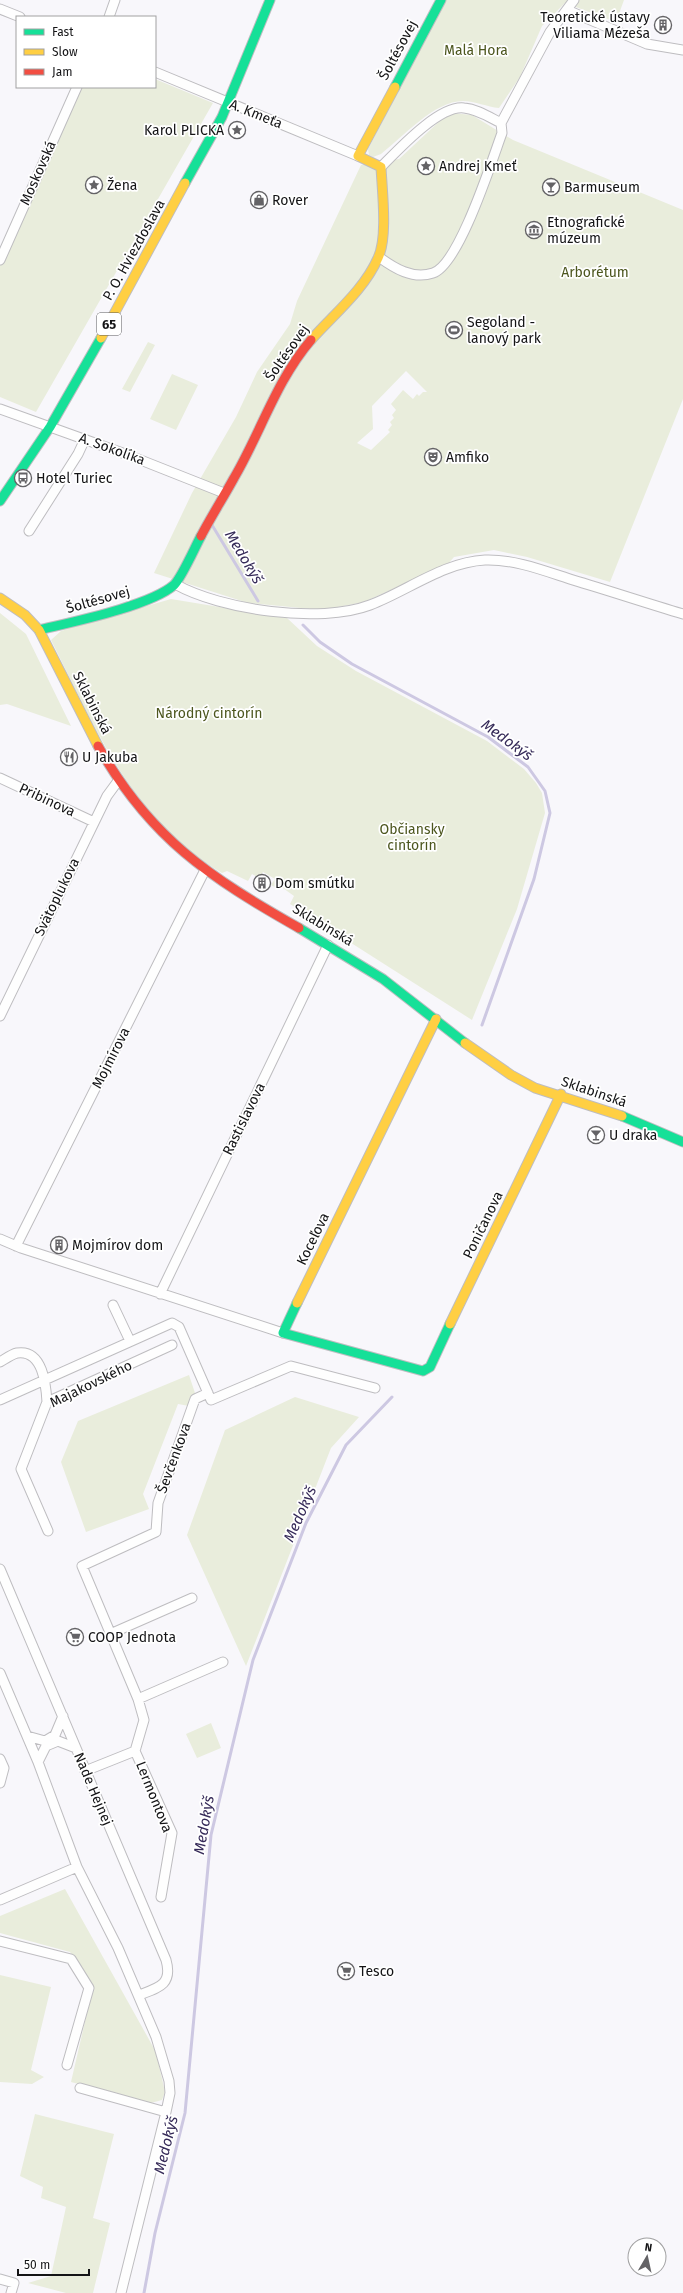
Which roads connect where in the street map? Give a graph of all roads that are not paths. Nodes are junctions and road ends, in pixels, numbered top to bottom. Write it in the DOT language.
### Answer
graph roads {
  1 [pos="115,0"];
  2 [pos="270,0"];
  3 [pos="441,0"];
  4 [pos="574,0"];
  5 [pos="0,9"];
  6 [pos="567,10"];
  7 [pos="18,16"];
  8 [pos="109,16"];
  9 [pos="683,50"];
  10 [pos="156,72"];
  11 [pos="77,88"];
  12 [pos="228,103"];
  13 [pos="501,123"];
  14 [pos="358,156"];
  15 [pos="381,167"];
  16 [pos="379,258"];
  17 [pos="0,260"];
  18 [pos="0,409"];
  19 [pos="50,427"];
  20 [pos="85,440"];
  21 [pos="224,493"];
  22 [pos="0,502"];
  23 [pos="29,531"];
  24 [pos="175,584"];
  25 [pos="0,598"];
  26 [pos="683,614"];
  27 [pos="39,630"];
  28 [pos="0,778"];
  29 [pos="118,781"];
  30 [pos="94,822"];
  31 [pos="205,870"];
  32 [pos="328,945"];
  33 [pos="0,1016"];
  34 [pos="436,1019"];
  35 [pos="561,1094"];
  36 [pos="683,1142"];
  37 [pos="0,1239"];
  38 [pos="16,1246"];
  39 [pos="160,1294"];
  40 [pos="113,1305"];
  41 [pos="283,1333"];
  42 [pos="130,1340"];
  43 [pos="172,1345"];
  44 [pos="0,1362"];
  45 [pos="45,1381"];
  46 [pos="375,1388"];
  47 [pos="209,1396"];
  48 [pos="0,1400"];
  49 [pos="46,1402"];
  50 [pos="48,1531"];
  51 [pos="156,1532"];
  52 [pos="0,1569"];
  53 [pos="192,1598"];
  54 [pos="110,1634"];
  55 [pos="223,1662"];
  56 [pos="0,1673"];
  57 [pos="138,1699"];
  58 [pos="63,1716"];
  59 [pos="27,1736"];
  60 [pos="76,1748"];
  61 [pos="136,1751"];
  62 [pos="0,1759"];
  63 [pos="38,1762"];
  64 [pos="85,1770"];
  65 [pos="0,1783"];
  66 [pos="77,1867"];
  67 [pos="161,1897"];
  68 [pos="0,1900"];
  69 [pos="0,1941"];
  70 [pos="139,1995"];
  71 [pos="67,2065"];
  72 [pos="80,2088"];
  73 [pos="166,2112"];
  74 [pos="0,2279"];
  75 [pos="11,2293"];
  76 [pos="121,2293"];
  1 -- 8 [label="street"];
  2 -- 12 [label="street, P. O. Hviezdoslava / 65"];
  3 -- 14 [label="street, Šoltésovej"];
  4 -- 6 [label="street"];
  5 -- 7 [label="street"];
  6 -- 9 [label="street"];
  6 -- 13 [label="street"];
  10 -- 12 [label="street, A. Kmeťa"];
  11 -- 17 [label="street, Moskovská"];
  12 -- 14 [label="street, A. Kmeťa"];
  12 -- 19 [label="street, P. O. Hviezdoslava / 65"];
  13 -- 15 [label="street"];
  13 -- 16 [label="street"];
  14 -- 15 [label="street"];
  15 -- 16 [label="street, Šoltésovej"];
  16 -- 21 [label="street, Šoltésovej"];
  18 -- 19 [label="street, A. Sokolíka"];
  19 -- 20 [label="street, A. Sokolíka"];
  19 -- 22 [label="street, P. O. Hviezdoslava / 65"];
  20 -- 21 [label="street, A. Sokolíka"];
  20 -- 23 [label="street"];
  21 -- 24 [label="street, Šoltésovej"];
  24 -- 26 [label="street"];
  24 -- 27 [label="street, Šoltésovej"];
  25 -- 27 [label="street, Sklabinská"];
  27 -- 29 [label="street, Sklabinská"];
  28 -- 30 [label="street, Pribinova"];
  29 -- 30 [label="street, Svätoplukova"];
  29 -- 31 [label="street, Sklabinská"];
  30 -- 33 [label="street, Svätoplukova"];
  31 -- 32 [label="street, Sklabinská"];
  31 -- 38 [label="street, Mojmírova"];
  32 -- 34 [label="street, Sklabinská"];
  32 -- 39 [label="street, Rastislavova"];
  34 -- 35 [label="street, Sklabinská"];
  34 -- 41 [label="street, Koceľova"];
  35 -- 36 [label="street, Sklabinská"];
  35 -- 41 [label="street, Poničanova"];
  37 -- 38 [label="street"];
  38 -- 39 [label="street"];
  39 -- 41 [label="street"];
  40 -- 42 [label="street"];
  42 -- 45 [label="street"];
  42 -- 47 [label="street"];
  43 -- 49 [label="street, Majakovského"];
  44 -- 45 [label="street"];
  45 -- 48 [label="street"];
  45 -- 49 [label="street"];
  46 -- 47 [label="street, Ševčenkova"];
  47 -- 51 [label="street, Ševčenkova"];
  49 -- 50 [label="street, Majakovského"];
  51 -- 54 [label="street, Lermontova"];
  52 -- 58 [label="street, Nade Hejnej"];
  53 -- 54 [label="street"];
  54 -- 57 [label="street, Lermontova"];
  55 -- 57 [label="street"];
  56 -- 59 [label="street"];
  57 -- 61 [label="street, Lermontova"];
  58 -- 59 [label="street"];
  58 -- 60 [label="street, Nade Hejnej"];
  59 -- 63 [label="street"];
  60 -- 63 [label="street"];
  60 -- 64 [label="street, Nade Hejnej"];
  61 -- 64 [label="street"];
  61 -- 67 [label="street, Lermontova"];
  62 -- 65 [label="street"];
  63 -- 66 [label="street"];
  64 -- 70 [label="street, Nade Hejnej"];
  66 -- 68 [label="street"];
  66 -- 70 [label="street"];
  69 -- 71 [label="street"];
  70 -- 73 [label="street"];
  72 -- 73 [label="street"];
  73 -- 76 [label="street"];
  74 -- 75 [label="street"];
}
